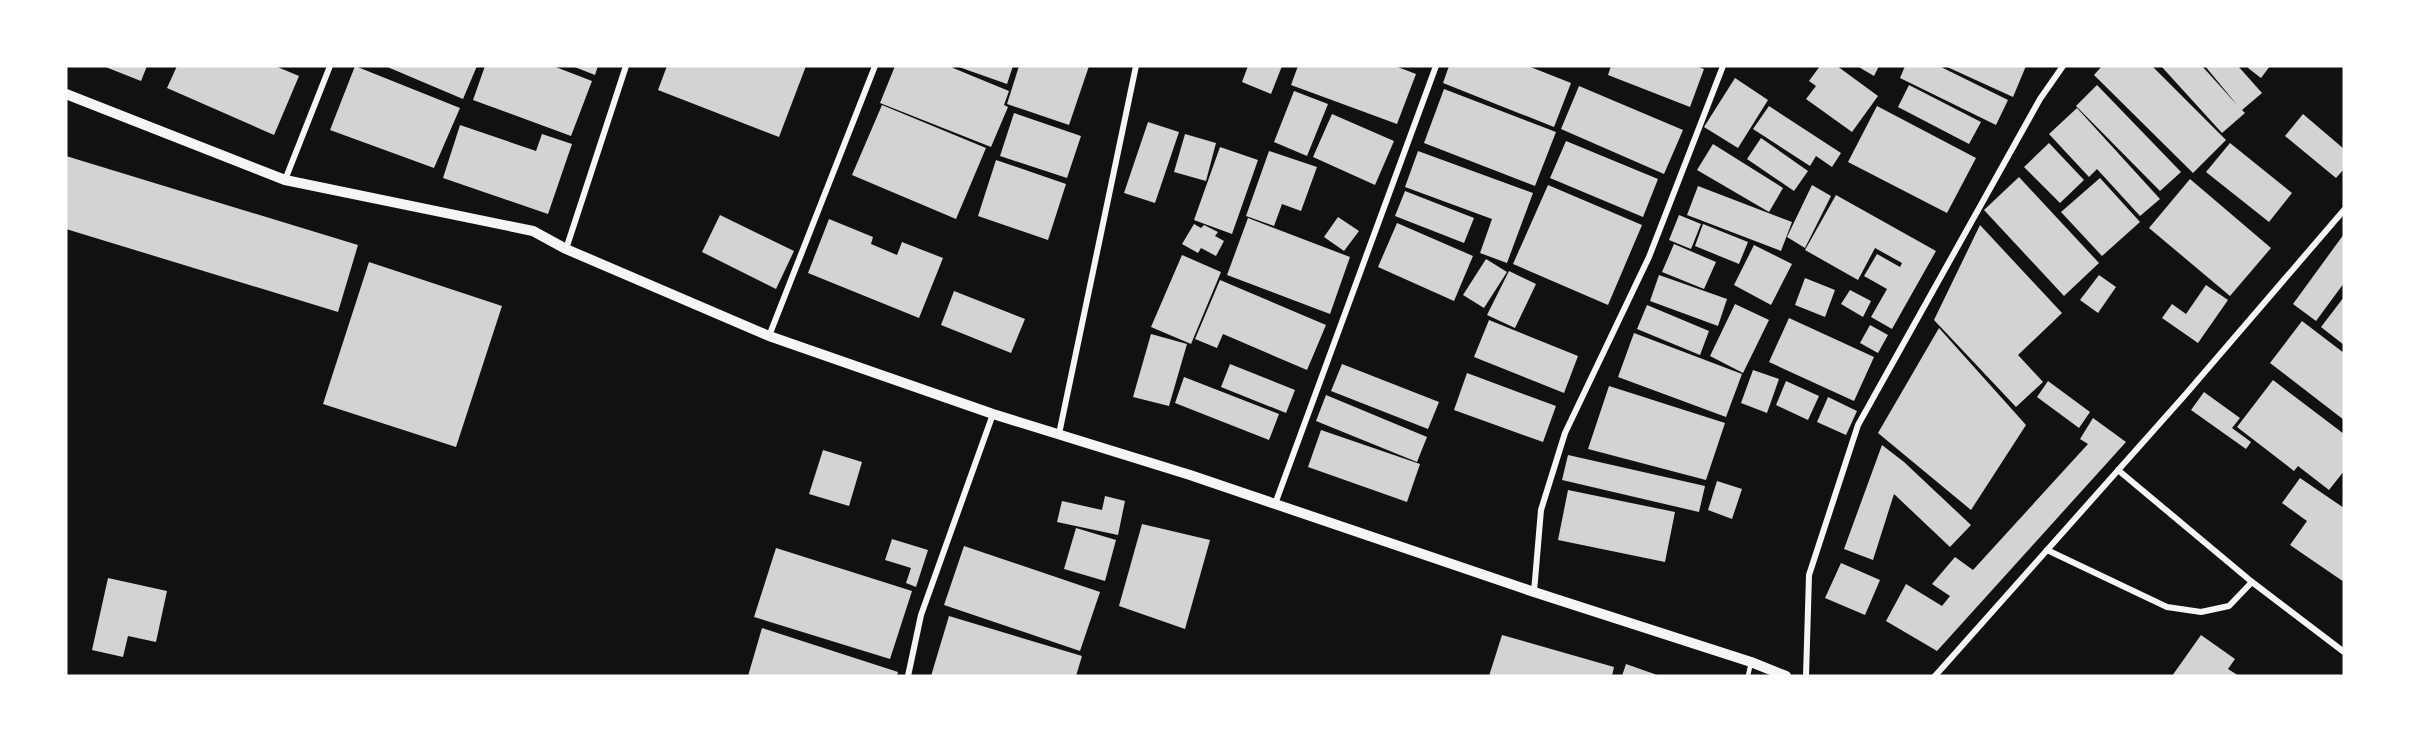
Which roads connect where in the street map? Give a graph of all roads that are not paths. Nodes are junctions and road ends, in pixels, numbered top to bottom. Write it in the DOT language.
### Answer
graph roads {
  1 [pos="330,66"];
  2 [pos="626,66"];
  3 [pos="875,66"];
  4 [pos="1136,66"];
  5 [pos="1436,66"];
  6 [pos="1723,66"];
  7 [pos="2063,66"];
  8 [pos="66,94"];
  9 [pos="285,180"];
  10 [pos="2344,210"];
  11 [pos="566,249"];
  12 [pos="769,336"];
  13 [pos="993,414"];
  14 [pos="1059,434"];
  15 [pos="2118,470"];
  16 [pos="1275,504"];
  17 [pos="2047,550"];
  18 [pos="2252,582"];
  19 [pos="1534,592"];
  20 [pos="2344,652"];
  21 [pos="1751,662"];
  22 [pos="908,676"];
  23 [pos="1748,676"];
  24 [pos="1786,676"];
  25 [pos="1806,676"];
  26 [pos="1935,676"];
  1 -- 9 [label="street"];
  2 -- 11 [label="street"];
  3 -- 12 [label="street"];
  4 -- 14 [label="street"];
  5 -- 16 [label="street"];
  6 -- 19 [label="street"];
  7 -- 25 [label="street"];
  8 -- 9 [label="street"];
  9 -- 11 [label="street"];
  10 -- 15 [label="street"];
  11 -- 12 [label="street"];
  12 -- 13 [label="street"];
  13 -- 14 [label="street"];
  13 -- 22 [label="street"];
  14 -- 16 [label="street"];
  15 -- 17 [label="street"];
  15 -- 18 [label="street"];
  16 -- 19 [label="street"];
  17 -- 18 [label="street"];
  17 -- 26 [label="street"];
  18 -- 20 [label="street"];
  19 -- 21 [label="street"];
  21 -- 23 [label="lane"];
  21 -- 24 [label="street"];
}
